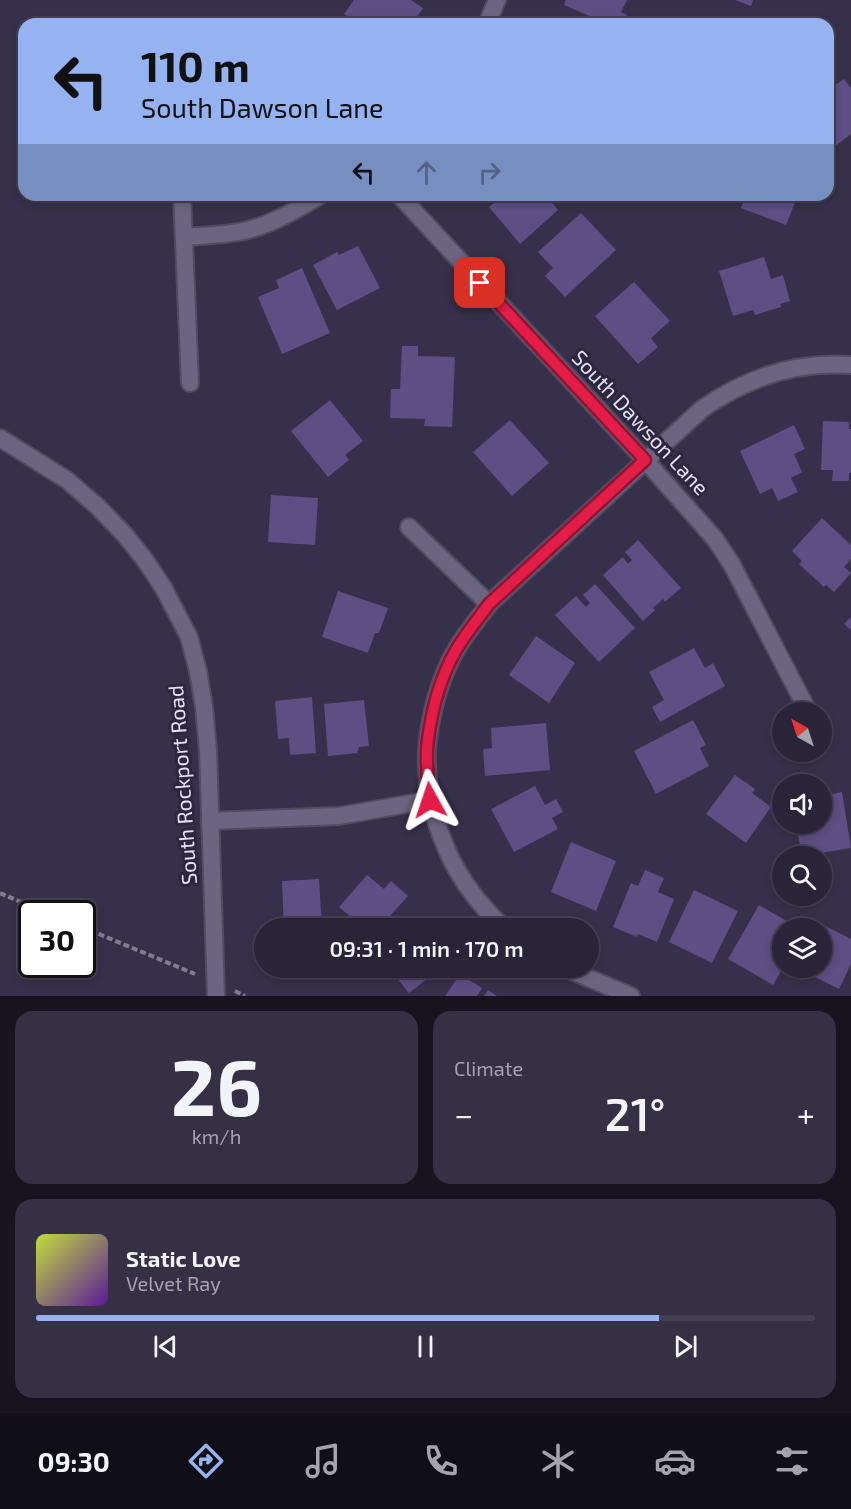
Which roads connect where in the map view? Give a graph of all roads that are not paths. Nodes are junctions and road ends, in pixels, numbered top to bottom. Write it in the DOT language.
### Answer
graph roads {
  1 [pos="497,0"];
  2 [pos="490,18"];
  3 [pos="182,201"];
  4 [pos="311,201"];
  5 [pos="405,201"];
  6 [pos="184,237"];
  7 [pos="851,365"];
  8 [pos="190,383"];
  9 [pos="0,438"];
  10 [pos="645,460"];
  11 [pos="409,527"];
  12 [pos="489,604"];
  13 [pos="803,702"];
  14 [pos="430,800"];
  15 [pos="210,821"];
  16 [pos="493,918"];
  17 [pos="589,978"];
  18 [pos="216,989"];
  19 [pos="631,996"];
  1 -- 2 [label="street"];
  3 -- 6 [label="street"];
  4 -- 6 [label="street"];
  5 -- 10 [label="street, South Dawson Lane"];
  6 -- 8 [label="street"];
  7 -- 10 [label="street"];
  9 -- 15 [label="street, South Rockport Road"];
  10 -- 12 [label="street"];
  10 -- 13 [label="street, South Dawson Lane"];
  11 -- 12 [label="street"];
  12 -- 14 [label="street"];
  14 -- 15 [label="street"];
  14 -- 16 [label="street"];
  15 -- 18 [label="street, South Rockport Road"];
  17 -- 19 [label="street"];
}
